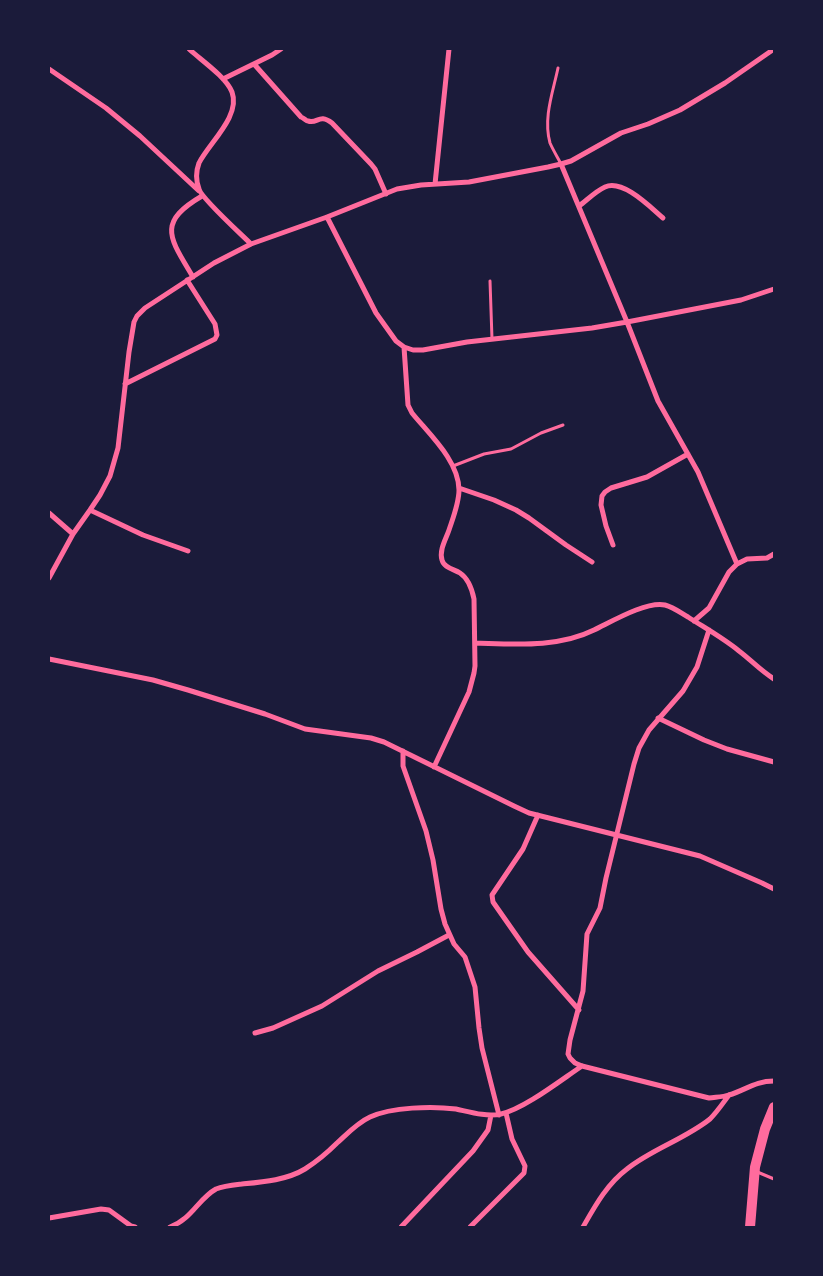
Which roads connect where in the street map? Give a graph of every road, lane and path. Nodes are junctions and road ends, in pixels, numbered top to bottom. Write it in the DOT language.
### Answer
graph roads {
  1 [pos="189,49"];
  2 [pos="281,49"];
  3 [pos="449,49"];
  4 [pos="774,49"];
  5 [pos="254,64"];
  6 [pos="558,68"];
  7 [pos="49,69"];
  8 [pos="223,79"];
  9 [pos="561,164"];
  10 [pos="435,184"];
  11 [pos="201,193"];
  12 [pos="386,194"];
  13 [pos="579,206"];
  14 [pos="328,217"];
  15 [pos="663,218"];
  16 [pos="251,244"];
  17 [pos="193,277"];
  18 [pos="187,280"];
  19 [pos="490,281"];
  20 [pos="774,290"];
  21 [pos="627,322"];
  22 [pos="492,339"];
  23 [pos="404,347"];
  24 [pos="125,384"];
  25 [pos="563,426"];
  26 [pos="688,454"];
  27 [pos="454,466"];
  28 [pos="459,488"];
  29 [pos="90,510"];
  30 [pos="49,513"];
  31 [pos="73,534"];
  32 [pos="614,545"];
  33 [pos="188,552"];
  34 [pos="774,554"];
  35 [pos="592,562"];
  36 [pos="737,564"];
  37 [pos="49,578"];
  38 [pos="694,621"];
  39 [pos="709,630"];
  40 [pos="475,643"];
  41 [pos="49,659"];
  42 [pos="774,679"];
  43 [pos="658,718"];
  44 [pos="402,751"];
  45 [pos="774,762"];
  46 [pos="434,767"];
  47 [pos="538,815"];
  48 [pos="617,835"];
  49 [pos="774,889"];
  50 [pos="449,935"];
  51 [pos="579,1010"];
  52 [pos="255,1033"];
  53 [pos="582,1066"];
  54 [pos="774,1081"];
  55 [pos="730,1095"];
  56 [pos="774,1107"];
  57 [pos="506,1113"];
  58 [pos="491,1115"];
  59 [pos="499,1115"];
  60 [pos="755,1171"];
  61 [pos="774,1178"];
  62 [pos="49,1218"];
  63 [pos="135,1227"];
  64 [pos="170,1227"];
  65 [pos="401,1227"];
  66 [pos="470,1227"];
  67 [pos="583,1227"];
  68 [pos="750,1227"];
  1 -- 8 [label="street"];
  2 -- 5 [label="street"];
  3 -- 10 [label="street"];
  4 -- 9 [label="street"];
  5 -- 8 [label="street"];
  5 -- 12 [label="street"];
  6 -- 9 [label="lane"];
  7 -- 11 [label="street"];
  8 -- 11 [label="street"];
  9 -- 10 [label="street"];
  9 -- 13 [label="street"];
  10 -- 12 [label="street"];
  11 -- 16 [label="street"];
  11 -- 17 [label="street"];
  12 -- 14 [label="street"];
  13 -- 15 [label="street"];
  13 -- 21 [label="street"];
  14 -- 16 [label="street"];
  14 -- 23 [label="street"];
  16 -- 17 [label="street"];
  17 -- 18 [label="street"];
  18 -- 24 [label="street"];
  18 -- 24 [label="street"];
  19 -- 22 [label="lane"];
  20 -- 21 [label="street"];
  21 -- 22 [label="street"];
  21 -- 26 [label="street"];
  22 -- 23 [label="street"];
  23 -- 27 [label="street"];
  24 -- 29 [label="street"];
  25 -- 27 [label="lane"];
  26 -- 32 [label="street"];
  26 -- 36 [label="street"];
  27 -- 28 [label="street"];
  28 -- 35 [label="street"];
  28 -- 40 [label="street"];
  29 -- 31 [label="street"];
  29 -- 33 [label="street"];
  30 -- 31 [label="street"];
  31 -- 37 [label="street"];
  34 -- 36 [label="street"];
  36 -- 38 [label="street"];
  38 -- 39 [label="street"];
  38 -- 40 [label="street"];
  39 -- 42 [label="street"];
  39 -- 43 [label="street"];
  40 -- 46 [label="street"];
  41 -- 44 [label="street"];
  43 -- 45 [label="street"];
  43 -- 48 [label="street"];
  44 -- 46 [label="street"];
  44 -- 50 [label="street"];
  46 -- 47 [label="street"];
  47 -- 48 [label="street"];
  47 -- 51 [label="street"];
  48 -- 49 [label="street"];
  48 -- 51 [label="street"];
  50 -- 52 [label="street"];
  50 -- 59 [label="street"];
  51 -- 53 [label="street"];
  53 -- 55 [label="street"];
  53 -- 57 [label="street"];
  54 -- 55 [label="street"];
  55 -- 67 [label="street"];
  56 -- 60 [label="highway"];
  57 -- 59 [label="street"];
  57 -- 66 [label="street"];
  58 -- 59 [label="street"];
  58 -- 64 [label="street"];
  58 -- 65 [label="street"];
  60 -- 61 [label="lane"];
  60 -- 68 [label="highway"];
  62 -- 63 [label="street"];
}
